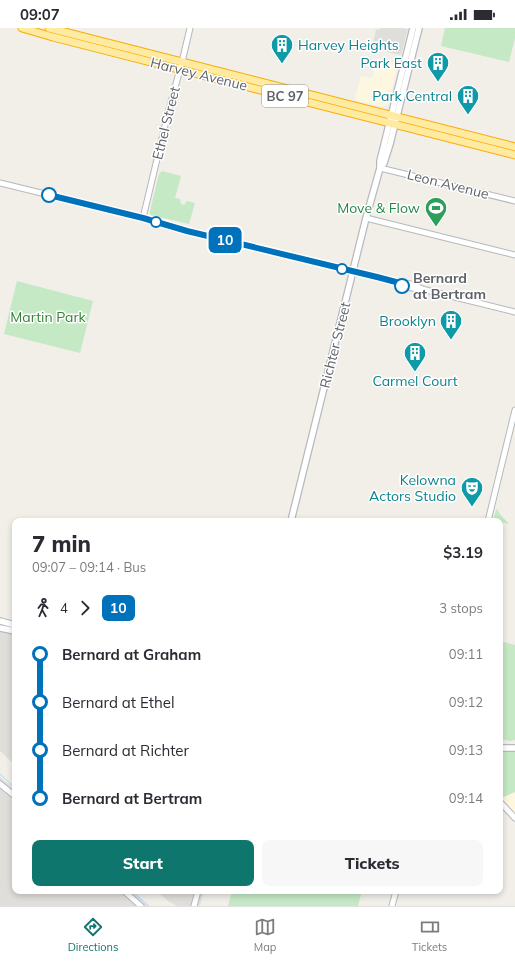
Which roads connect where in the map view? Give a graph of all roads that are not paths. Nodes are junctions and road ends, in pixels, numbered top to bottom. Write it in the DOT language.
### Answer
graph roads {
  1 [pos="22,28"];
  2 [pos="49,28"];
  3 [pos="190,28"];
  4 [pos="413,28"];
  5 [pos="419,28"];
  6 [pos="181,66"];
  7 [pos="393,120"];
  8 [pos="515,147"];
  9 [pos="515,155"];
  10 [pos="380,168"];
  11 [pos="0,182"];
  12 [pos="515,201"];
  13 [pos="143,218"];
  14 [pos="366,218"];
  15 [pos="515,255"];
  16 [pos="353,271"];
  17 [pos="515,312"];
  18 [pos="515,410"];
  19 [pos="292,518"];
  20 [pos="489,518"];
  21 [pos="0,621"];
  22 [pos="12,624"];
  23 [pos="0,628"];
  24 [pos="12,630"];
  25 [pos="503,748"];
  26 [pos="515,748"];
  27 [pos="0,784"];
  28 [pos="12,794"];
  29 [pos="503,805"];
  30 [pos="515,818"];
  31 [pos="127,894"];
  32 [pos="197,894"];
  33 [pos="395,894"];
  34 [pos="140,906"];
  35 [pos="194,906"];
  36 [pos="392,906"];
  1 -- 6 [label="highway, Harvey Avenue / BC 97"];
  2 -- 6 [label="highway, Harvey Avenue / BC 97"];
  3 -- 6 [label="street, Ethel Street"];
  4 -- 7 [label="main road, Richter Street"];
  5 -- 7 [label="main road, Richter Street"];
  6 -- 7 [label="highway, Harvey Avenue / BC 97"];
  6 -- 13 [label="street, Ethel Street"];
  7 -- 8 [label="highway, Harvey Avenue / BC 97"];
  7 -- 9 [label="highway, Harvey Avenue / BC 97"];
  7 -- 10 [label="main road, Richter Street"];
  10 -- 12 [label="street, Leon Avenue"];
  10 -- 14 [label="main road, Richter Street"];
  11 -- 13 [label="street"];
  13 -- 16 [label="street"];
  14 -- 15 [label="street"];
  14 -- 16 [label="main road, Richter Street"];
  16 -- 17 [label="street"];
  16 -- 19 [label="main road, Richter Street"];
  18 -- 20 [label="street"];
  21 -- 22 [label="main road"];
  23 -- 24 [label="main road"];
  25 -- 26 [label="main road"];
  27 -- 28 [label="street"];
  29 -- 30 [label="street"];
  31 -- 34 [label="street"];
  32 -- 35 [label="street"];
  33 -- 36 [label="street"];
}
